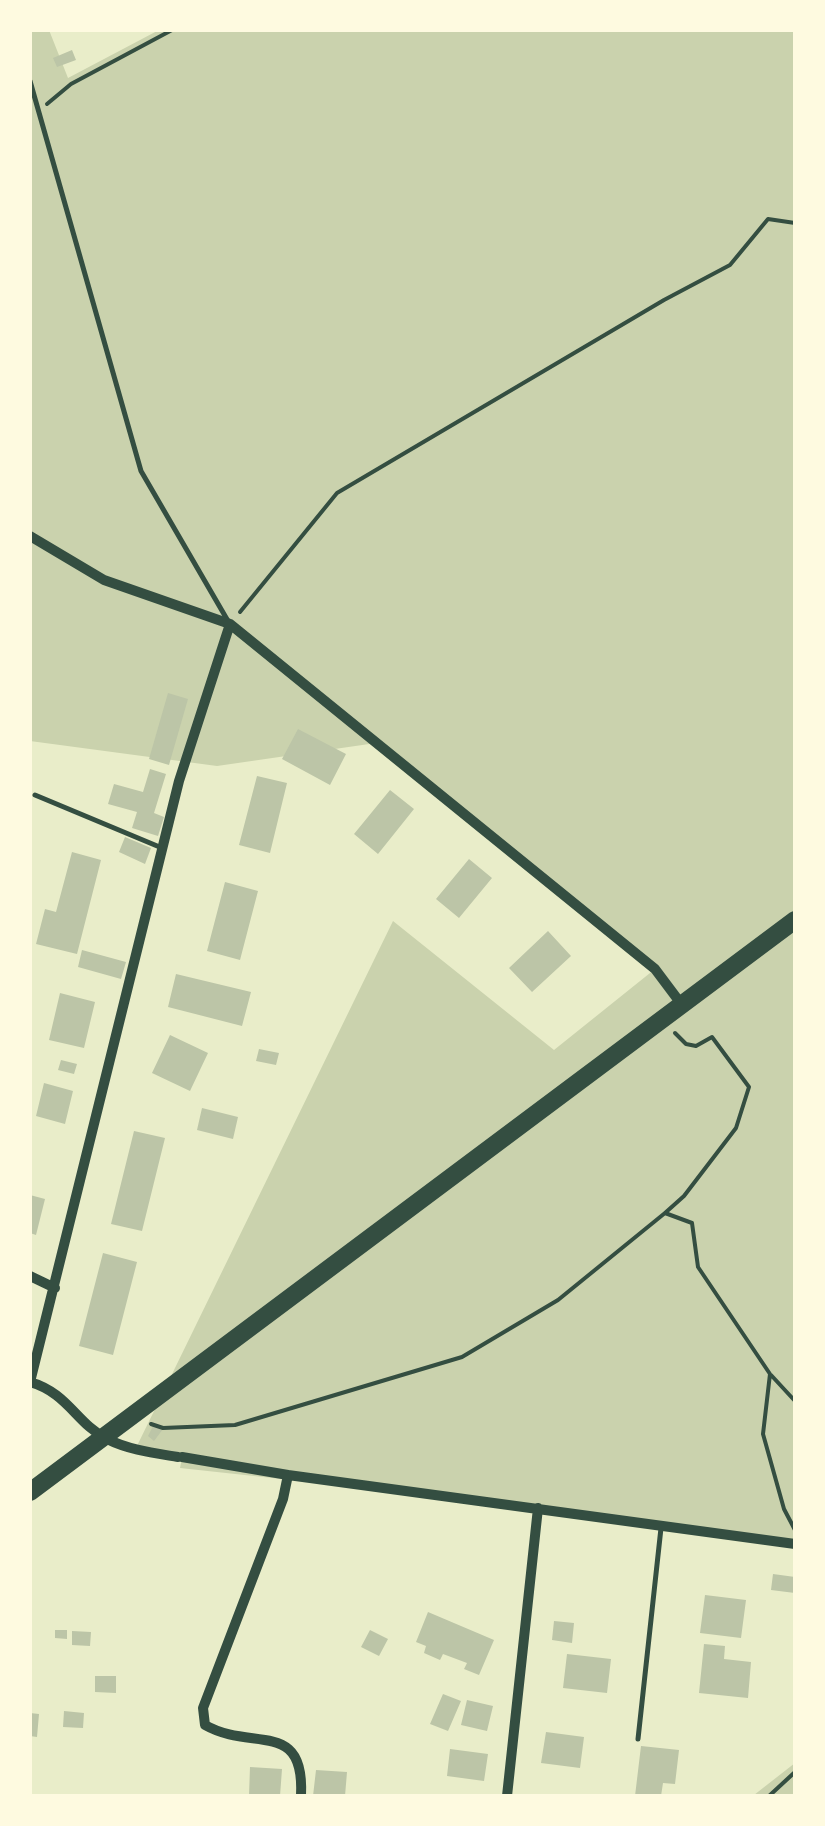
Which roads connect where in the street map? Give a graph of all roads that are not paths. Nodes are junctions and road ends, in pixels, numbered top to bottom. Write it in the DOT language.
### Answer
graph roads {
  1 [pos="30,81"];
  2 [pos="30,536"];
  3 [pos="230,624"];
  4 [pos="35,795"];
  5 [pos="162,848"];
  6 [pos="795,920"];
  7 [pos="682,1005"];
  8 [pos="30,1276"];
  9 [pos="54,1288"];
  10 [pos="104,1438"];
  11 [pos="288,1475"];
  12 [pos="30,1492"];
  13 [pos="538,1508"];
  14 [pos="662,1525"];
  15 [pos="795,1544"];
  16 [pos="638,1739"];
  17 [pos="301,1796"];
  18 [pos="506,1796"];
  1 -- 3 [label="lane"];
  2 -- 3 [label="street"];
  3 -- 5 [label="street"];
  3 -- 7 [label="street"];
  4 -- 5 [label="lane"];
  5 -- 9 [label="street"];
  6 -- 7 [label="main road"];
  7 -- 10 [label="main road"];
  8 -- 9 [label="street"];
  9 -- 10 [label="street"];
  10 -- 11 [label="street"];
  10 -- 12 [label="main road"];
  11 -- 13 [label="street"];
  11 -- 17 [label="street"];
  13 -- 14 [label="street"];
  13 -- 18 [label="street"];
  14 -- 15 [label="street"];
  14 -- 16 [label="lane"];
}
